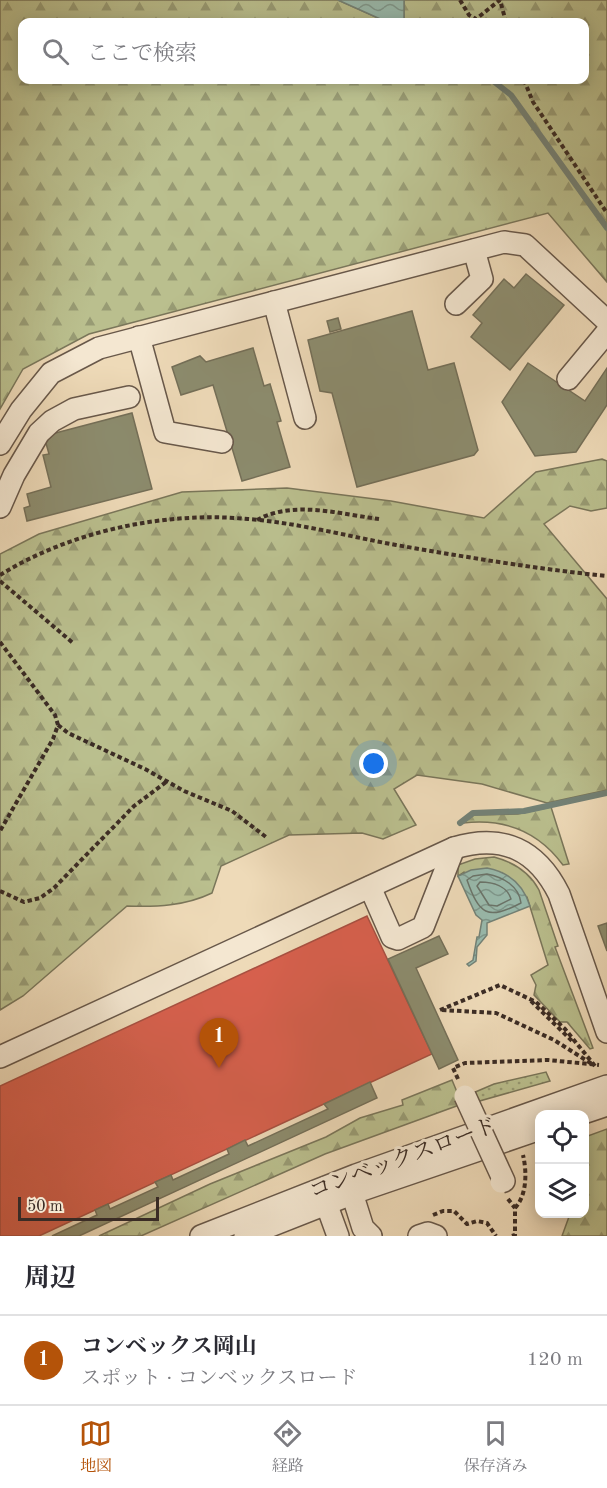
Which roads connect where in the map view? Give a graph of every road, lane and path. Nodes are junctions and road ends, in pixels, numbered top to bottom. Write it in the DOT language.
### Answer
graph roads {
  1 [pos="460,0"];
  2 [pos="474,18"];
  3 [pos="477,18"];
  4 [pos="505,18"];
  5 [pos="526,84"];
  6 [pos="607,213"];
  7 [pos="474,250"];
  8 [pos="274,302"];
  9 [pos="456,304"];
  10 [pos="607,321"];
  11 [pos="607,332"];
  12 [pos="140,337"];
  13 [pos="567,379"];
  14 [pos="129,397"];
  15 [pos="305,418"];
  16 [pos="222,442"];
  17 [pos="0,444"];
  18 [pos="7,472"];
  19 [pos="0,507"];
  20 [pos="379,519"];
  21 [pos="257,520"];
  22 [pos="0,575"];
  23 [pos="607,576"];
  24 [pos="0,581"];
  25 [pos="0,642"];
  26 [pos="73,643"];
  27 [pos="58,725"];
  28 [pos="166,782"];
  29 [pos="0,831"];
  30 [pos="266,837"];
  31 [pos="454,848"];
  32 [pos="370,887"];
  33 [pos="0,891"];
  34 [pos="607,1032"];
  35 [pos="0,1057"];
  36 [pos="597,1065"];
  37 [pos="456,1076"];
  38 [pos="607,1086"];
  39 [pos="465,1096"];
  40 [pos="607,1105"];
  41 [pos="589,1111"];
  42 [pos="535,1130"];
  43 [pos="507,1189"];
  44 [pos="352,1194"];
  45 [pos="523,1200"];
  46 [pos="326,1203"];
  47 [pos="515,1208"];
  48 [pos="426,1230"];
  49 [pos="201,1236"];
  50 [pos="245,1236"];
  51 [pos="338,1236"];
  52 [pos="371,1236"];
  53 [pos="496,1236"];
  54 [pos="512,1236"];
  1 -- 2 [label="path"];
  3 -- 4 [label="path"];
  5 -- 6 [label="path"];
  7 -- 8 [label="street"];
  7 -- 9 [label="street"];
  7 -- 10 [label="street"];
  8 -- 12 [label="street"];
  8 -- 15 [label="street"];
  11 -- 13 [label="street"];
  12 -- 16 [label="street"];
  12 -- 17 [label="street"];
  14 -- 18 [label="street"];
  18 -- 19 [label="street"];
  20 -- 21 [label="path"];
  21 -- 22 [label="path"];
  21 -- 23 [label="path"];
  24 -- 26 [label="path"];
  25 -- 27 [label="path"];
  27 -- 28 [label="path"];
  27 -- 29 [label="path"];
  28 -- 30 [label="path"];
  28 -- 33 [label="path"];
  31 -- 32 [label="street"];
  31 -- 32 [label="street"];
  31 -- 34 [label="street"];
  32 -- 35 [label="street"];
  36 -- 36 [label="path"];
  36 -- 37 [label="path"];
  38 -- 49 [label="street, コンベックスロード"];
  39 -- 43 [label="street, bridge"];
  40 -- 41 [label="street"];
  42 -- 44 [label="street, コンベックスロード"];
  43 -- 47 [label="path"];
  44 -- 46 [label="street, コンベックスロード"];
  44 -- 52 [label="street"];
  45 -- 47 [label="path"];
  46 -- 50 [label="street, コンベックスロード"];
  46 -- 51 [label="street"];
  47 -- 54 [label="path"];
  48 -- 53 [label="path"];
}
